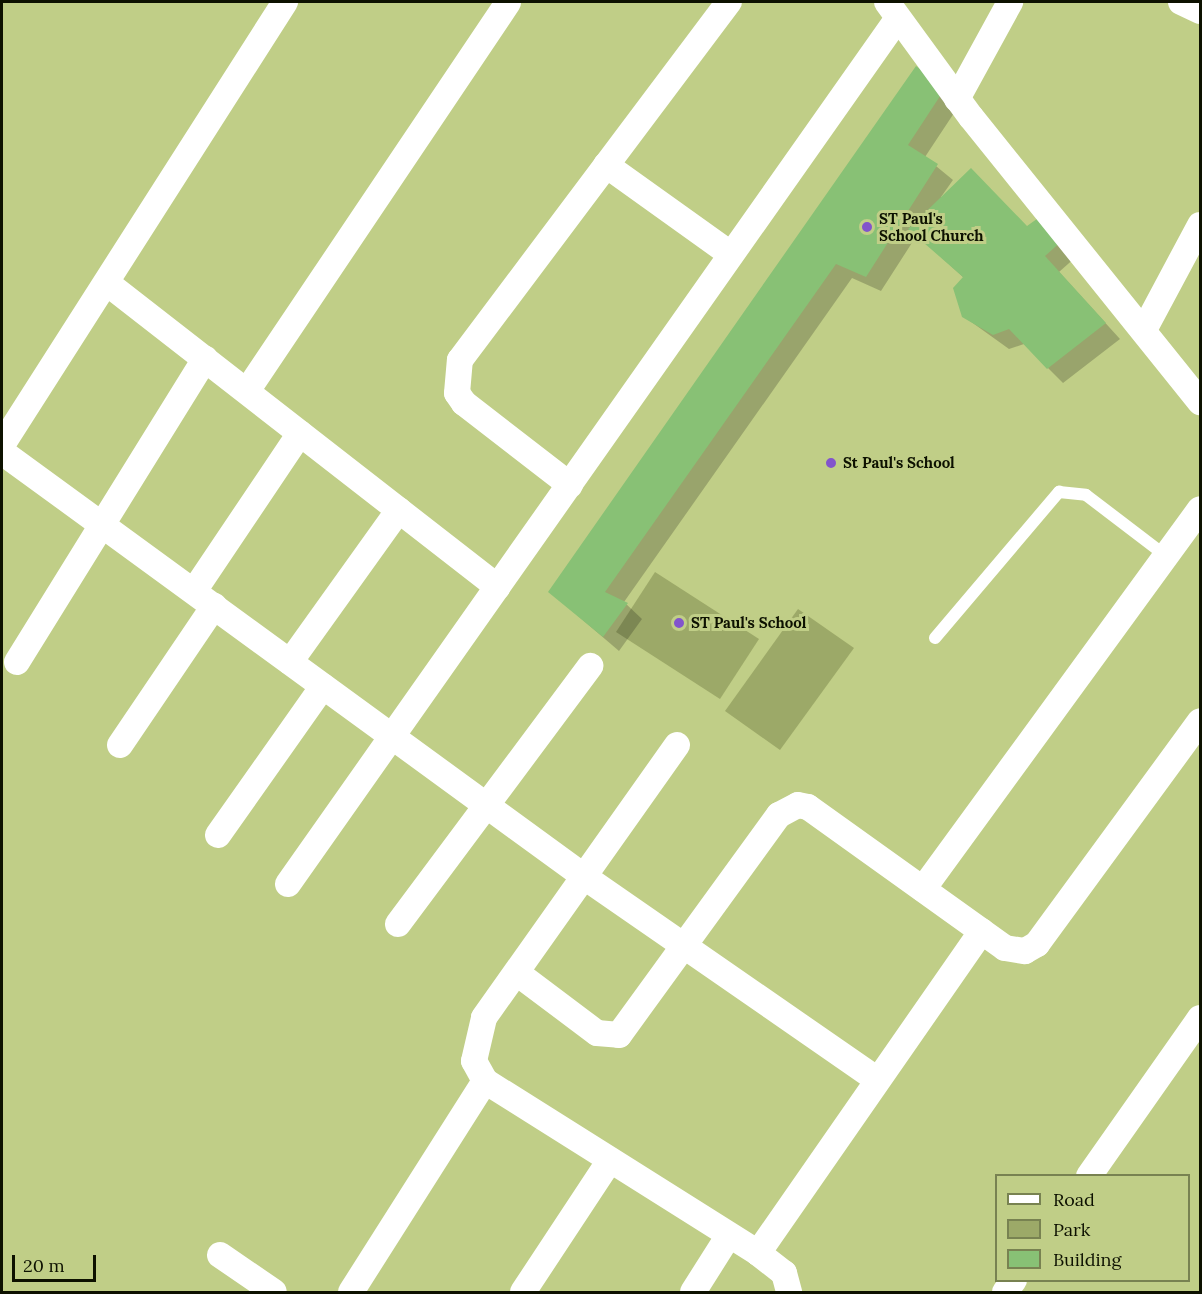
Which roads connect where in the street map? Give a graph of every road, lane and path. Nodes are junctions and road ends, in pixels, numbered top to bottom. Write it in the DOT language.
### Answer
graph roads {
  1 [pos="285,2"];
  2 [pos="508,2"];
  3 [pos="729,2"];
  4 [pos="1010,2"];
  5 [pos="1181,2"];
  6 [pos="893,10"];
  7 [pos="1200,11"];
  8 [pos="957,99"];
  9 [pos="606,165"];
  10 [pos="1200,225"];
  11 [pos="729,253"];
  12 [pos="107,283"];
  13 [pos="1144,330"];
  14 [pos="206,359"];
  15 [pos="247,392"];
  16 [pos="1200,402"];
  17 [pos="300,433"];
  18 [pos="2,445"];
  19 [pos="2,452"];
  20 [pos="570,485"];
  21 [pos="1200,509"];
  22 [pos="399,510"];
  23 [pos="101,523"];
  24 [pos="1166,556"];
  25 [pos="498,587"];
  26 [pos="194,591"];
  27 [pos="214,606"];
  28 [pos="935,638"];
  29 [pos="17,662"];
  30 [pos="290,662"];
  31 [pos="590,666"];
  32 [pos="323,686"];
  33 [pos="1200,720"];
  34 [pos="393,737"];
  35 [pos="677,745"];
  36 [pos="120,746"];
  37 [pos="486,805"];
  38 [pos="218,835"];
  39 [pos="586,879"];
  40 [pos="288,884"];
  41 [pos="923,889"];
  42 [pos="398,924"];
  43 [pos="982,931"];
  44 [pos="683,945"];
  45 [pos="517,973"];
  46 [pos="1200,1018"];
  47 [pos="876,1079"];
  48 [pos="485,1082"];
  49 [pos="610,1160"];
  50 [pos="1090,1174"];
  51 [pos="729,1236"];
  52 [pos="758,1253"];
  53 [pos="220,1255"];
  54 [pos="274,1293"];
  55 [pos="351,1293"];
  56 [pos="523,1293"];
  57 [pos="693,1293"];
  58 [pos="789,1293"];
  1 -- 12 [label="street"];
  2 -- 15 [label="street"];
  3 -- 9 [label="street"];
  4 -- 8 [label="street"];
  5 -- 7 [label="street"];
  6 -- 8 [label="street"];
  6 -- 11 [label="street"];
  8 -- 13 [label="street"];
  9 -- 11 [label="street"];
  9 -- 20 [label="street"];
  10 -- 13 [label="street"];
  11 -- 20 [label="street"];
  12 -- 14 [label="street"];
  12 -- 18 [label="street"];
  13 -- 16 [label="street"];
  14 -- 15 [label="street"];
  14 -- 23 [label="street"];
  15 -- 17 [label="street"];
  17 -- 22 [label="street"];
  17 -- 26 [label="street"];
  19 -- 23 [label="street"];
  20 -- 25 [label="street"];
  21 -- 24 [label="street"];
  22 -- 25 [label="street"];
  22 -- 30 [label="street"];
  23 -- 26 [label="street"];
  23 -- 29 [label="street"];
  24 -- 28 [label="lane"];
  24 -- 41 [label="street"];
  25 -- 34 [label="street"];
  26 -- 27 [label="street"];
  27 -- 30 [label="street"];
  27 -- 36 [label="street"];
  30 -- 32 [label="street"];
  31 -- 37 [label="street"];
  32 -- 34 [label="street"];
  32 -- 38 [label="street"];
  33 -- 43 [label="street"];
  34 -- 37 [label="street"];
  34 -- 40 [label="street"];
  35 -- 39 [label="street"];
  37 -- 39 [label="street"];
  37 -- 42 [label="street"];
  39 -- 44 [label="street"];
  39 -- 45 [label="street"];
  41 -- 43 [label="street"];
  41 -- 44 [label="street"];
  43 -- 47 [label="street"];
  44 -- 45 [label="street"];
  44 -- 47 [label="street"];
  45 -- 48 [label="street"];
  46 -- 50 [label="street"];
  47 -- 52 [label="street"];
  48 -- 49 [label="street"];
  48 -- 55 [label="street"];
  49 -- 51 [label="street"];
  49 -- 56 [label="street"];
  51 -- 52 [label="street"];
  51 -- 57 [label="street"];
  52 -- 58 [label="street"];
  53 -- 54 [label="street"];
}
